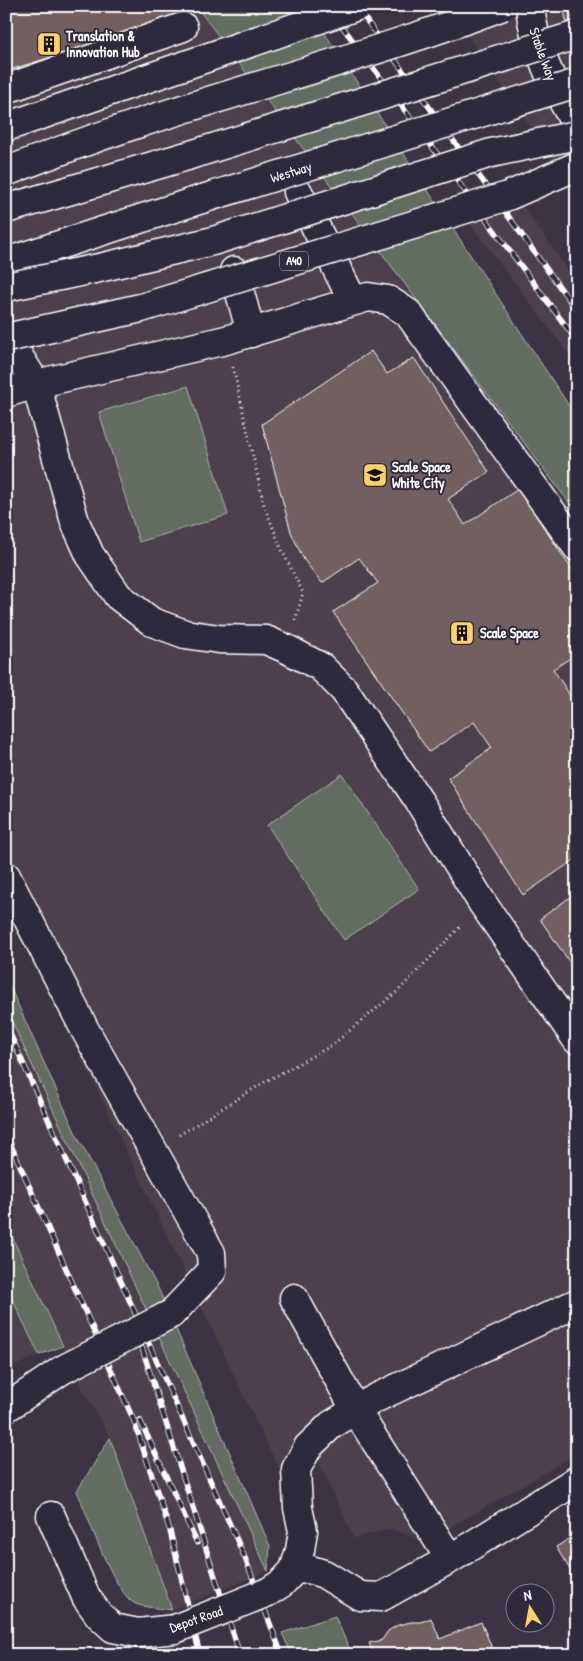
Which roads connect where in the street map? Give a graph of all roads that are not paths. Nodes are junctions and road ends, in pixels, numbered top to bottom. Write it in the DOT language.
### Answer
graph roads {
  1 [pos="357,6"];
  2 [pos="503,6"];
  3 [pos="530,6"];
  4 [pos="183,27"];
  5 [pos="577,35"];
  6 [pos="577,83"];
  7 [pos="6,89"];
  8 [pos="577,126"];
  9 [pos="6,127"];
  10 [pos="577,135"];
  11 [pos="577,166"];
  12 [pos="6,172"];
  13 [pos="298,192"];
  14 [pos="6,209"];
  15 [pos="6,262"];
  16 [pos="234,271"];
  17 [pos="6,287"];
  18 [pos="353,301"];
  19 [pos="239,336"];
  20 [pos="6,337"];
  21 [pos="36,384"];
  22 [pos="6,393"];
  23 [pos="577,547"];
  24 [pos="6,876"];
  25 [pos="577,1040"];
  26 [pos="294,1298"];
  27 [pos="577,1304"];
  28 [pos="6,1408"];
  29 [pos="355,1409"];
  30 [pos="577,1480"];
  31 [pos="51,1516"];
  32 [pos="450,1559"];
  33 [pos="294,1570"];
  1 -- 9 [label="main road, bridge"];
  2 -- 12 [label="main road, bridge"];
  3 -- 8 [label="main road, Stable Way"];
  4 -- 7 [label="main road"];
  5 -- 14 [label="main road, bridge"];
  6 -- 15 [label="main road, Westway, bridge"];
  10 -- 17 [label="main road, bridge"];
  11 -- 20 [label="main road, A40, bridge"];
  13 -- 18 [label="main road"];
  16 -- 19 [label="main road"];
  18 -- 19 [label="main road"];
  18 -- 23 [label="main road"];
  19 -- 21 [label="main road"];
  20 -- 21 [label="main road"];
  21 -- 22 [label="main road"];
  21 -- 25 [label="main road"];
  24 -- 28 [label="main road, bridge"];
  26 -- 29 [label="main road"];
  27 -- 29 [label="main road"];
  29 -- 32 [label="main road"];
  29 -- 33 [label="main road"];
  30 -- 32 [label="main road"];
  31 -- 33 [label="main road, Depot Road, bridge"];
  32 -- 33 [label="main road"];
}
